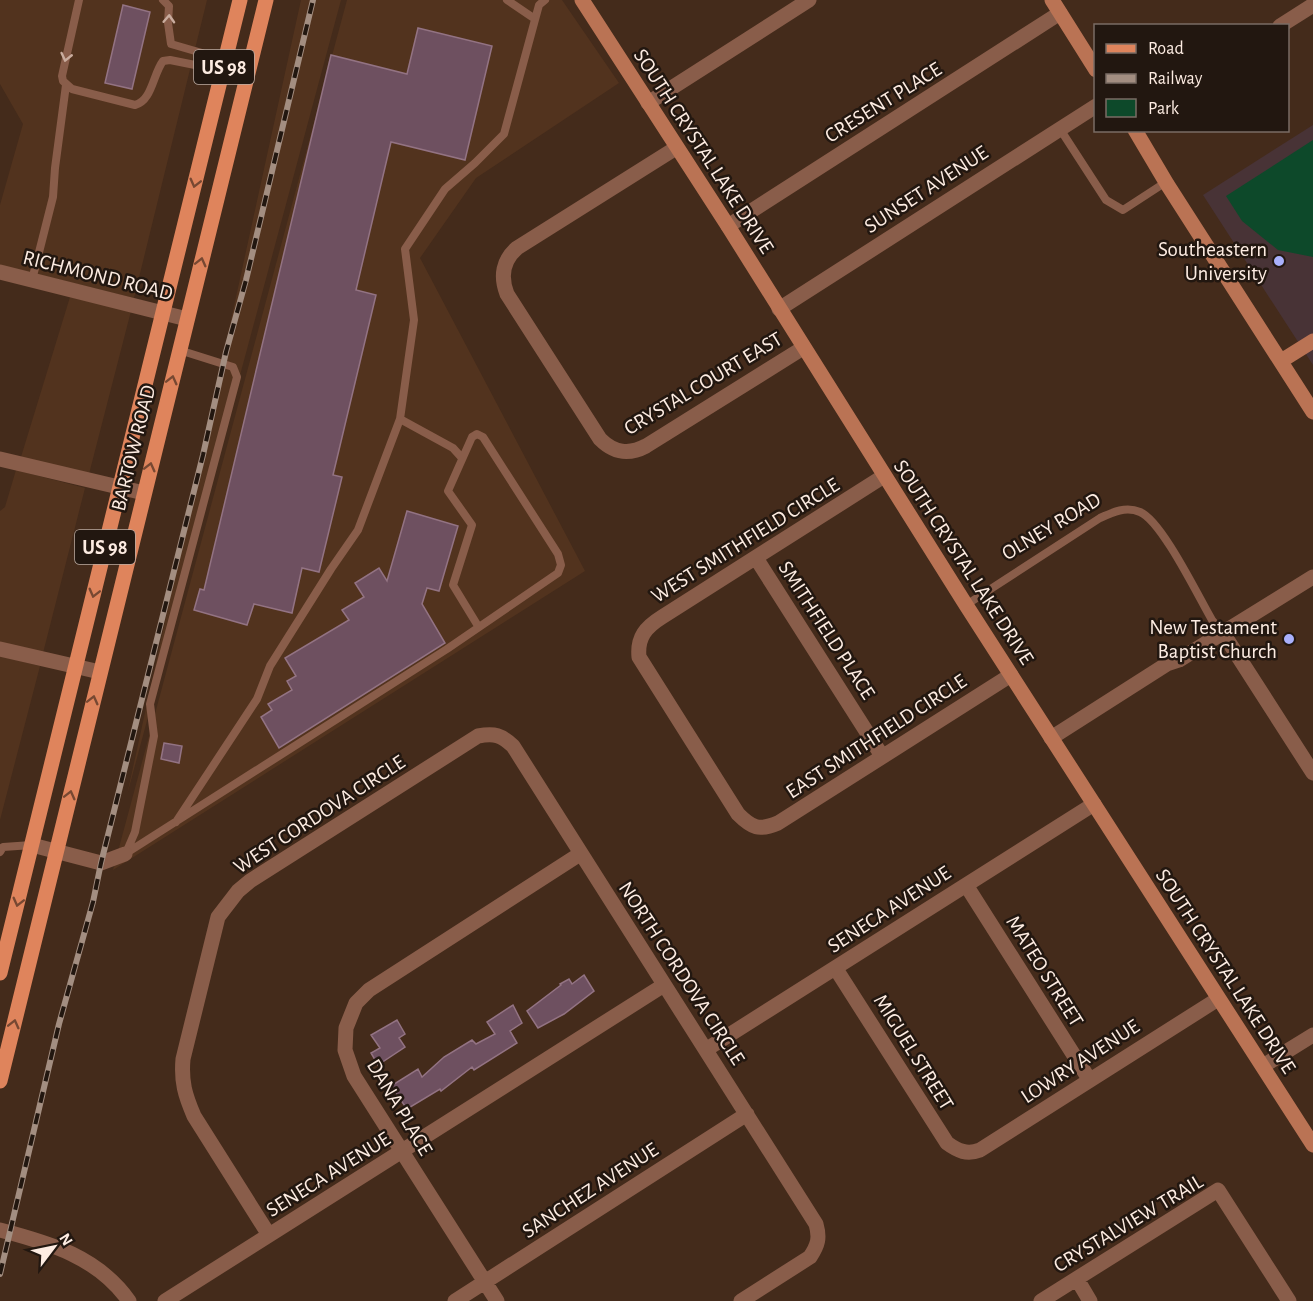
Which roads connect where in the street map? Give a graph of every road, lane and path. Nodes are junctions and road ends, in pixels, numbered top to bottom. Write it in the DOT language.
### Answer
graph roads {
  1 [pos="79,0"];
  2 [pos="163,0"];
  3 [pos="240,0"];
  4 [pos="266,0"];
  5 [pos="507,0"];
  6 [pos="545,0"];
  7 [pos="582,0"];
  8 [pos="810,0"];
  9 [pos="1313,5"];
  10 [pos="1056,6"];
  11 [pos="536,19"];
  12 [pos="1283,24"];
  13 [pos="205,60"];
  14 [pos="225,63"];
  15 [pos="1094,67"];
  16 [pos="66,85"];
  17 [pos="648,103"];
  18 [pos="1094,107"];
  19 [pos="1060,129"];
  20 [pos="1136,132"];
  21 [pos="676,148"];
  22 [pos="1166,182"];
  23 [pos="728,226"];
  24 [pos="0,272"];
  25 [pos="32,280"];
  26 [pos="779,309"];
  27 [pos="163,312"];
  28 [pos="187,319"];
  29 [pos="1313,341"];
  30 [pos="803,348"];
  31 [pos="179,350"];
  32 [pos="1281,361"];
  33 [pos="1313,412"];
  34 [pos="400,418"];
  35 [pos="462,458"];
  36 [pos="0,459"];
  37 [pos="884,476"];
  38 [pos="120,489"];
  39 [pos="144,493"];
  40 [pos="756,558"];
  41 [pos="1313,577"];
  42 [pos="966,605"];
  43 [pos="478,626"];
  44 [pos="1223,633"];
  45 [pos="0,649"];
  46 [pos="76,668"];
  47 [pos="100,672"];
  48 [pos="1011,675"];
  49 [pos="502,736"];
  50 [pos="1052,738"];
  51 [pos="882,756"];
  52 [pos="1313,773"];
  53 [pos="1094,804"];
  54 [pos="176,822"];
  55 [pos="762,828"];
  56 [pos="32,845"];
  57 [pos="0,852"];
  58 [pos="56,852"];
  59 [pos="125,854"];
  60 [pos="580,854"];
  61 [pos="966,885"];
  62 [pos="836,969"];
  63 [pos="0,974"];
  64 [pos="664,985"];
  65 [pos="1218,999"];
  66 [pos="1313,1035"];
  67 [pos="707,1049"];
  68 [pos="1263,1066"];
  69 [pos="1089,1079"];
  70 [pos="0,1081"];
  71 [pos="747,1114"];
  72 [pos="1313,1144"];
  73 [pos="963,1151"];
  74 [pos="402,1152"];
  75 [pos="0,1230"];
  76 [pos="269,1235"];
  77 [pos="1077,1279"];
  78 [pos="484,1282"];
  79 [pos="129,1301"];
  80 [pos="165,1301"];
  81 [pos="455,1301"];
  82 [pos="497,1301"];
  83 [pos="741,1301"];
  84 [pos="1041,1301"];
  85 [pos="1090,1301"];
  86 [pos="1289,1301"];
  1 -- 16 [label="lane, one-way"];
  13 -- 2 [label="lane, one-way"];
  3 -- 14 [label="main road, BARTOW ROAD / US 98"];
  28 -- 4 [label="main road, BARTOW ROAD / US 98, one-way"];
  5 -- 11 [label="lane"];
  6 -- 11 [label="lane"];
  7 -- 17 [label="street, SOUTH CRYSTAL LAKE DRIVE"];
  8 -- 17 [label="street"];
  9 -- 12 [label="street"];
  10 -- 15 [label="street"];
  10 -- 23 [label="street, CRESENT PLACE"];
  11 -- 34 [label="lane"];
  13 -- 14 [label="lane"];
  13 -- 16 [label="lane"];
  14 -- 27 [label="main road, BARTOW ROAD / US 98, one-way"];
  16 -- 25 [label="lane"];
  17 -- 21 [label="street, SOUTH CRYSTAL LAKE DRIVE"];
  18 -- 19 [label="street, SUNSET AVENUE"];
  19 -- 22 [label="lane"];
  19 -- 26 [label="street, SUNSET AVENUE"];
  20 -- 22 [label="street"];
  21 -- 23 [label="street, SOUTH CRYSTAL LAKE DRIVE"];
  21 -- 30 [label="street, CRYSTAL COURT EAST"];
  22 -- 32 [label="street"];
  23 -- 26 [label="street, SOUTH CRYSTAL LAKE DRIVE"];
  24 -- 25 [label="street, RICHMOND ROAD"];
  25 -- 27 [label="street, RICHMOND ROAD"];
  26 -- 30 [label="street, SOUTH CRYSTAL LAKE DRIVE"];
  27 -- 28 [label="street, RICHMOND ROAD"];
  27 -- 38 [label="main road, BARTOW ROAD / US 98"];
  28 -- 31 [label="main road, BARTOW ROAD / US 98"];
  29 -- 32 [label="street"];
  30 -- 37 [label="street, SOUTH CRYSTAL LAKE DRIVE"];
  39 -- 31 [label="main road, BARTOW ROAD / US 98, one-way"];
  31 -- 59 [label="lane"];
  32 -- 33 [label="street"];
  34 -- 35 [label="lane"];
  34 -- 54 [label="lane"];
  35 -- 43 [label="lane"];
  35 -- 43 [label="lane"];
  36 -- 38 [label="street"];
  37 -- 40 [label="street, WEST SMITHFIELD CIRCLE"];
  37 -- 42 [label="street, SOUTH CRYSTAL LAKE DRIVE"];
  38 -- 39 [label="street"];
  38 -- 46 [label="main road, BARTOW ROAD / US 98, one-way"];
  39 -- 47 [label="main road, BARTOW ROAD / US 98"];
  40 -- 51 [label="street, SMITHFIELD PLACE"];
  40 -- 55 [label="street, WEST SMITHFIELD CIRCLE"];
  41 -- 44 [label="street"];
  42 -- 44 [label="lane, OLNEY ROAD"];
  42 -- 48 [label="street, SOUTH CRYSTAL LAKE DRIVE"];
  43 -- 54 [label="lane"];
  44 -- 50 [label="street"];
  44 -- 52 [label="street, OLNEY ROAD"];
  45 -- 46 [label="street"];
  46 -- 47 [label="street"];
  46 -- 56 [label="main road, BARTOW ROAD / US 98"];
  58 -- 47 [label="main road, BARTOW ROAD / US 98, one-way"];
  48 -- 50 [label="street, SOUTH CRYSTAL LAKE DRIVE"];
  48 -- 51 [label="street, EAST SMITHFIELD CIRCLE"];
  49 -- 60 [label="street, NORTH CORDOVA CIRCLE"];
  49 -- 76 [label="street, WEST CORDOVA CIRCLE"];
  50 -- 53 [label="street, SOUTH CRYSTAL LAKE DRIVE"];
  51 -- 55 [label="street, EAST SMITHFIELD CIRCLE"];
  53 -- 61 [label="street, SENECA AVENUE"];
  53 -- 65 [label="street, SOUTH CRYSTAL LAKE DRIVE"];
  54 -- 59 [label="lane"];
  56 -- 57 [label="lane"];
  56 -- 58 [label="street"];
  56 -- 63 [label="main road, BARTOW ROAD / US 98, one-way"];
  58 -- 59 [label="street"];
  70 -- 58 [label="main road, BARTOW ROAD / US 98, one-way"];
  60 -- 64 [label="street, NORTH CORDOVA CIRCLE"];
  60 -- 74 [label="street, DANA PLACE"];
  61 -- 62 [label="street, SENECA AVENUE"];
  61 -- 69 [label="street, MATEO STREET"];
  62 -- 67 [label="street, SENECA AVENUE"];
  62 -- 73 [label="street, MIGUEL STREET"];
  64 -- 67 [label="street, NORTH CORDOVA CIRCLE"];
  64 -- 74 [label="street, SENECA AVENUE"];
  65 -- 68 [label="street, SOUTH CRYSTAL LAKE DRIVE"];
  65 -- 69 [label="street, LOWRY AVENUE"];
  66 -- 68 [label="street"];
  67 -- 71 [label="street, NORTH CORDOVA CIRCLE"];
  68 -- 72 [label="street, SOUTH CRYSTAL LAKE DRIVE"];
  69 -- 73 [label="street, LOWRY AVENUE"];
  71 -- 78 [label="street, SANCHEZ AVENUE"];
  71 -- 83 [label="street, NORTH CORDOVA CIRCLE"];
  74 -- 76 [label="street, SENECA AVENUE"];
  74 -- 78 [label="street, DANA PLACE"];
  75 -- 79 [label="street"];
  76 -- 80 [label="street, SENECA AVENUE"];
  77 -- 84 [label="street, CRYSTALVIEW TRAIL"];
  77 -- 85 [label="street"];
  77 -- 86 [label="street, CRYSTALVIEW TRAIL"];
  78 -- 81 [label="street, SANCHEZ AVENUE"];
  78 -- 82 [label="street, DANA PLACE"];
}
